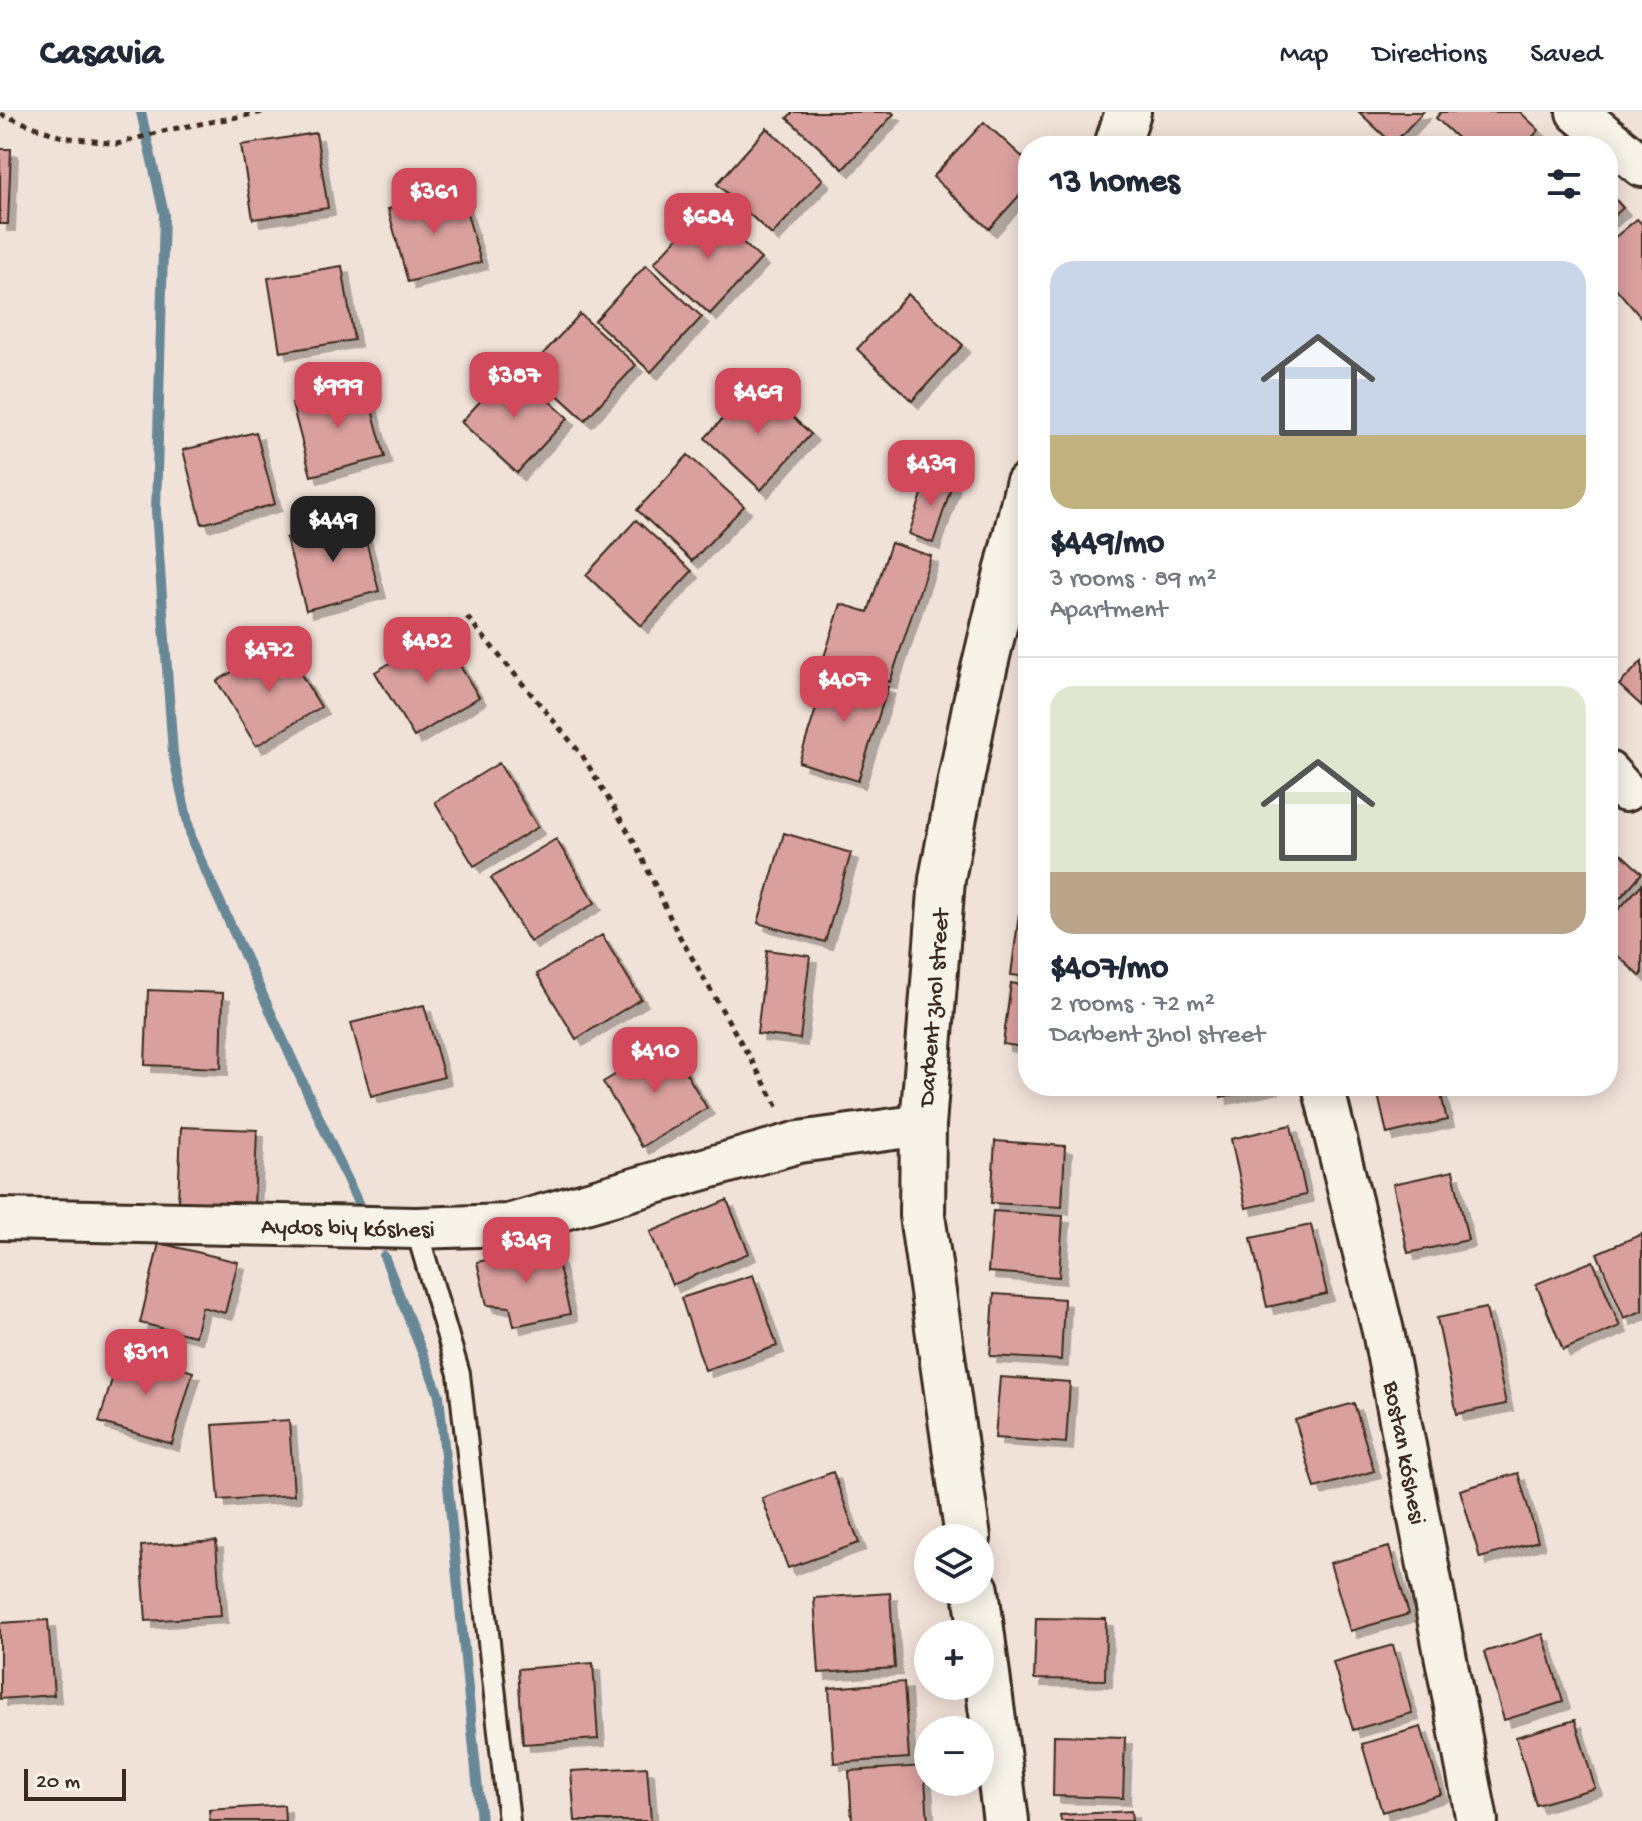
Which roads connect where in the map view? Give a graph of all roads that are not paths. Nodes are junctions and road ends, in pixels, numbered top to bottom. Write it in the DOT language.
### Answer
graph roads {
  1 [pos="1128,112"];
  2 [pos="1577,112"];
  3 [pos="1120,136"];
  4 [pos="1606,136"];
  5 [pos="1618,146"];
  6 [pos="1642,166"];
  7 [pos="1018,527"];
  8 [pos="1325,1096"];
  9 [pos="923,1125"];
  10 [pos="0,1219"];
  11 [pos="416,1228"];
  12 [pos="966,1524"];
  13 [pos="978,1604"];
  14 [pos="509,1821"];
  15 [pos="1006,1821"];
  16 [pos="1477,1821"];
  1 -- 3 [label="main road"];
  2 -- 4 [label="street"];
  5 -- 6 [label="street"];
  7 -- 9 [label="main road, Darbent zhol street"];
  8 -- 16 [label="street, Bostan kóshesi"];
  9 -- 11 [label="street, Aydos biy kóshesi"];
  9 -- 12 [label="main road, Darbent zhol street"];
  10 -- 11 [label="street, Aydos biy kóshesi"];
  11 -- 14 [label="lane"];
  13 -- 15 [label="main road"];
}
